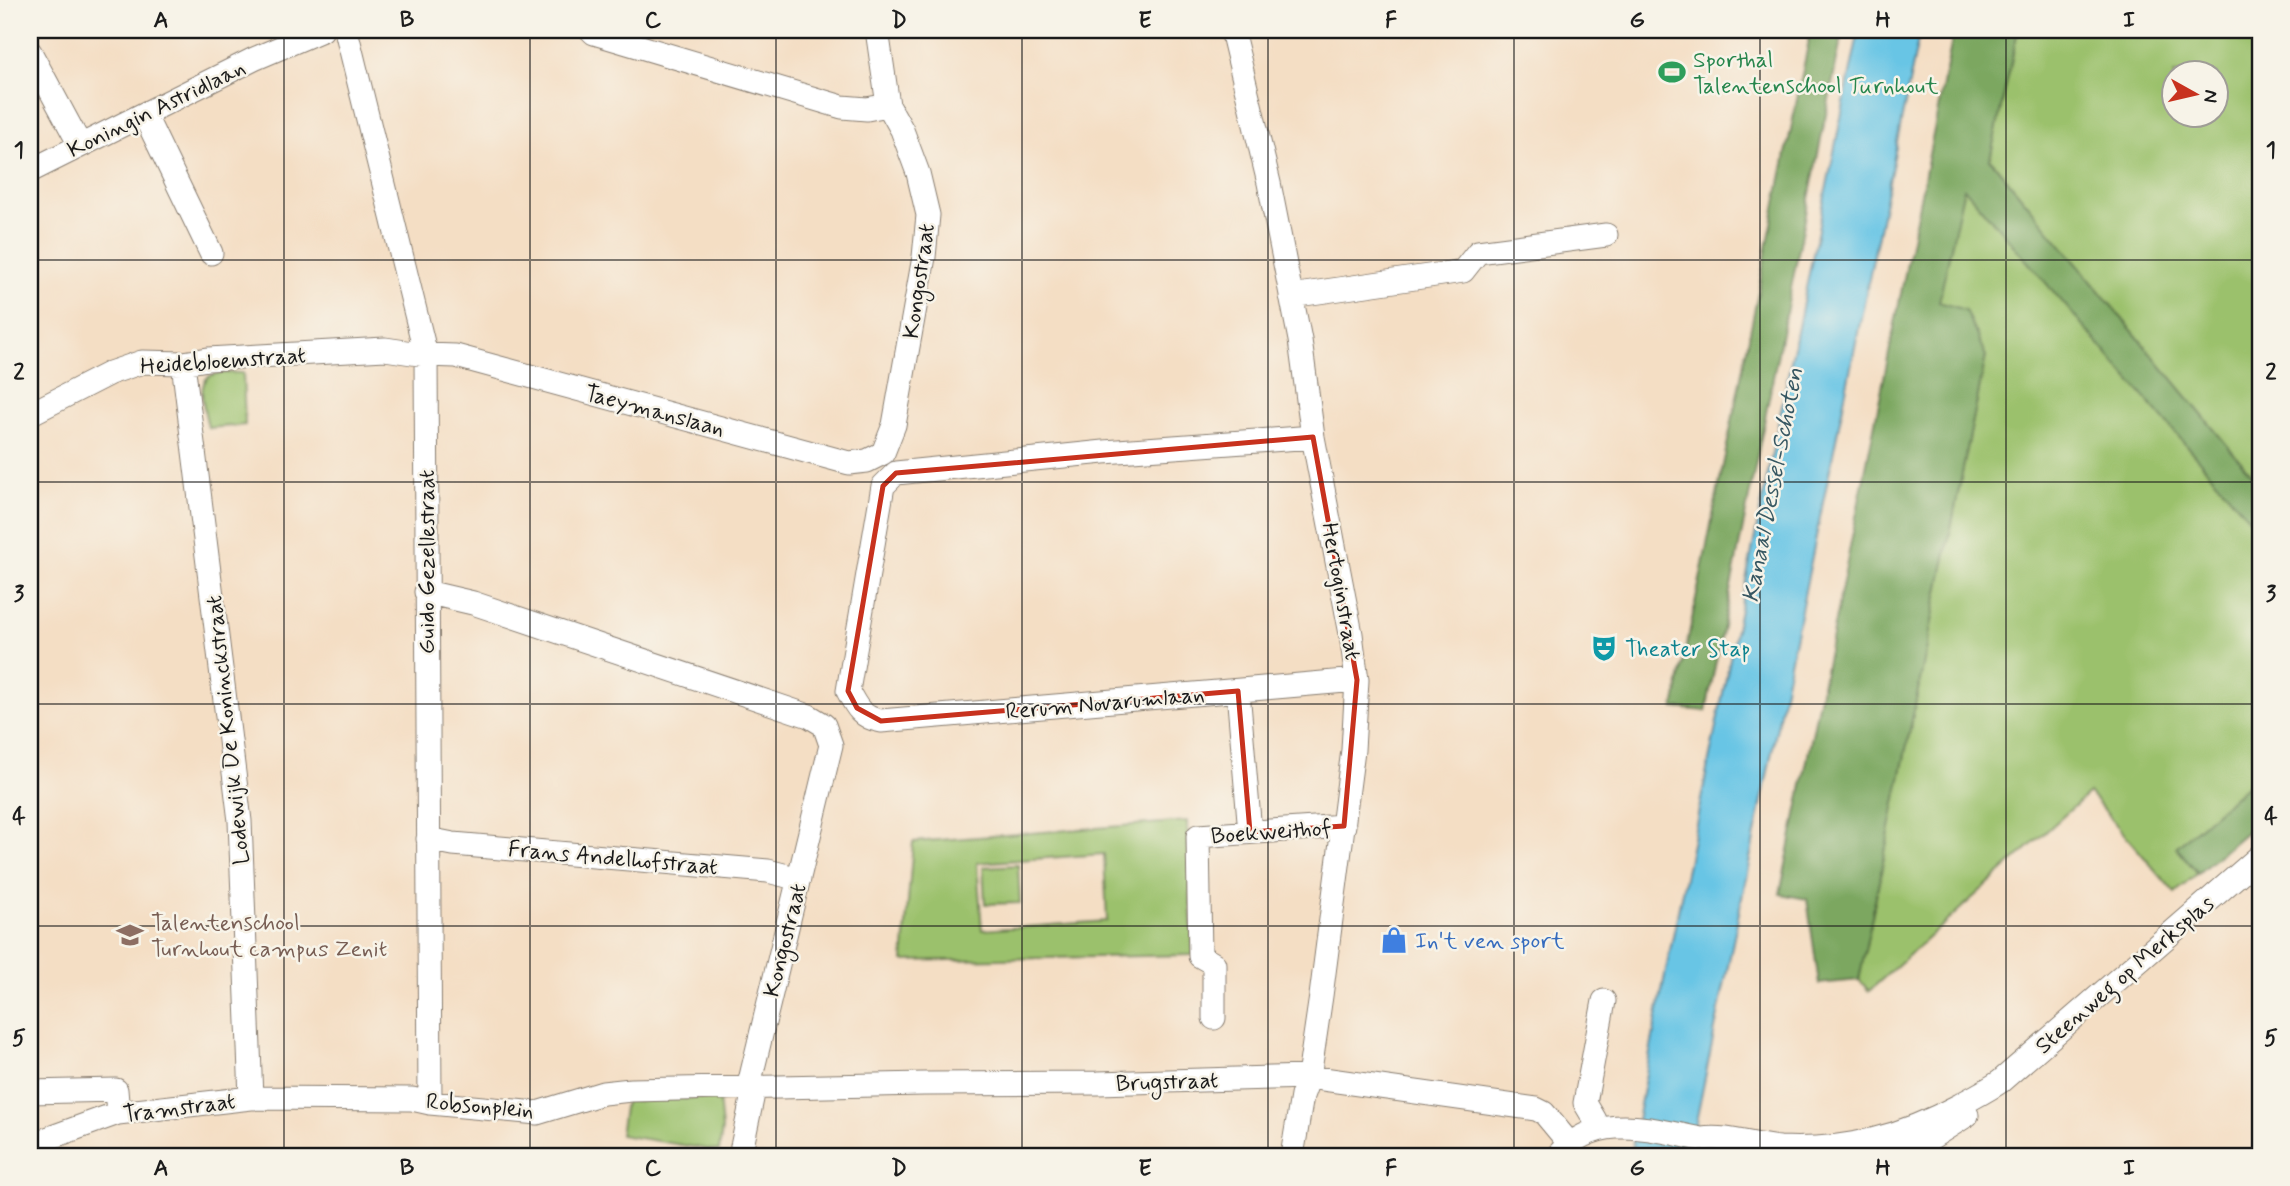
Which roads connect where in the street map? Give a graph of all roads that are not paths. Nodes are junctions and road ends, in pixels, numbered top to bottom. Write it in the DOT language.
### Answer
graph roads {
  1 [pos="319,30"];
  2 [pos="346,30"];
  3 [pos="591,30"];
  4 [pos="877,30"];
  5 [pos="1232,30"];
  6 [pos="30,52"];
  7 [pos="888,105"];
  8 [pos="144,114"];
  9 [pos="80,145"];
  10 [pos="30,170"];
  11 [pos="1606,235"];
  12 [pos="211,253"];
  13 [pos="1291,296"];
  14 [pos="426,355"];
  15 [pos="183,363"];
  16 [pos="30,414"];
  17 [pos="1313,437"];
  18 [pos="883,453"];
  19 [pos="426,592"];
  20 [pos="1357,680"];
  21 [pos="1238,691"];
  22 [pos="1344,826"];
  23 [pos="1252,832"];
  24 [pos="428,839"];
  25 [pos="2260,856"];
  26 [pos="799,879"];
  27 [pos="1604,1000"];
  28 [pos="1214,1018"];
  29 [pos="1309,1077"];
  30 [pos="748,1089"];
  31 [pos="30,1092"];
  32 [pos="251,1098"];
  33 [pos="430,1103"];
  34 [pos="118,1112"];
  35 [pos="1598,1124"];
  36 [pos="1698,1138"];
  37 [pos="30,1145"];
  38 [pos="1563,1149"];
  39 [pos="1854,1150"];
  40 [pos="1882,1150"];
  41 [pos="740,1156"];
  42 [pos="1292,1156"];
  43 [pos="1731,1156"];
  1 -- 8 [label="street, Koningin Astridlaan"];
  2 -- 14 [label="street, Guido Gezellestraat"];
  3 -- 7 [label="street"];
  4 -- 7 [label="street, Kongostraat"];
  5 -- 13 [label="street, Hertoginstraat"];
  6 -- 9 [label="street"];
  7 -- 18 [label="street, Kongostraat"];
  8 -- 9 [label="street, Koningin Astridlaan"];
  8 -- 12 [label="street"];
  9 -- 10 [label="street, Koningin Astridlaan"];
  11 -- 13 [label="street"];
  13 -- 17 [label="street, Hertoginstraat"];
  14 -- 15 [label="street, Heidebloemstraat"];
  14 -- 18 [label="street, Taeymanslaan"];
  14 -- 19 [label="street, Guido Gezellestraat"];
  15 -- 16 [label="street, Heidebloemstraat"];
  15 -- 32 [label="street, Lodewijk De Koninckstraat"];
  17 -- 20 [label="street, Hertoginstraat"];
  17 -- 21 [label="street, Rerum Novarumlaan"];
  19 -- 24 [label="street, Guido Gezellestraat"];
  19 -- 26 [label="street, Kongostraat"];
  20 -- 21 [label="street, Rerum Novarumlaan"];
  20 -- 22 [label="street, Hertoginstraat"];
  21 -- 23 [label="street"];
  22 -- 23 [label="street, Boekweithof"];
  22 -- 29 [label="street, Hertoginstraat"];
  23 -- 28 [label="street, Boekweithof"];
  24 -- 26 [label="street, Frans Andelhofstraat"];
  24 -- 33 [label="street, Guido Gezellestraat"];
  25 -- 40 [label="street, Steenweg op Merksplas"];
  26 -- 30 [label="street, Kongostraat"];
  27 -- 35 [label="street"];
  29 -- 30 [label="street, Brugstraat"];
  29 -- 38 [label="street, Brugstraat"];
  29 -- 42 [label="street, Hertoginstraat"];
  30 -- 33 [label="street, Robsonplein"];
  30 -- 41 [label="street, Kongostraat"];
  31 -- 34 [label="street"];
  32 -- 33 [label="street, Robsonplein"];
  32 -- 34 [label="street, Tramstraat"];
  34 -- 37 [label="street, Tramstraat"];
  35 -- 36 [label="street, Steenweg op Merksplas"];
  35 -- 38 [label="street"];
  36 -- 39 [label="street, Steenweg op Merksplas"];
  36 -- 43 [label="street, Steenweg op Merksplas"];
  39 -- 40 [label="street, Steenweg op Merksplas"];
}
